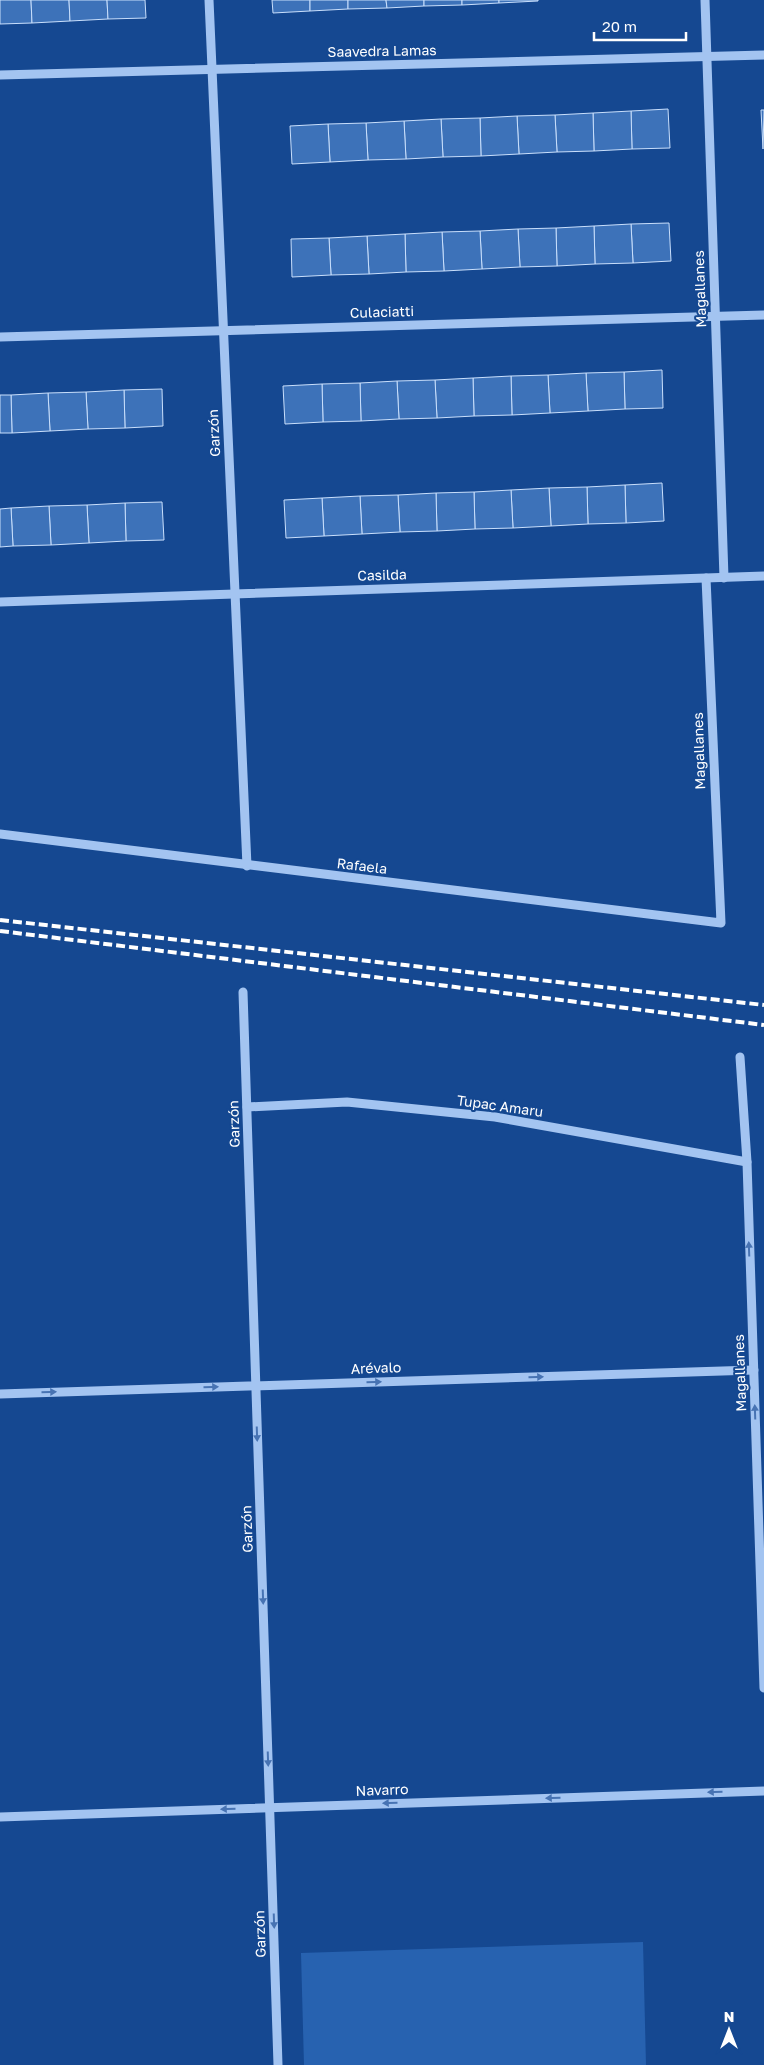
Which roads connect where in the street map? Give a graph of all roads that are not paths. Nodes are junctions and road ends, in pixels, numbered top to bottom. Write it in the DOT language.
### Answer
graph roads {
  1 [pos="209,0"];
  2 [pos="704,0"];
  3 [pos="764,55"];
  4 [pos="706,56"];
  5 [pos="212,69"];
  6 [pos="0,75"];
  7 [pos="764,315"];
  8 [pos="715,317"];
  9 [pos="224,330"];
  10 [pos="0,337"];
  11 [pos="764,576"];
  12 [pos="706,578"];
  13 [pos="724,578"];
  14 [pos="235,594"];
  15 [pos="0,602"];
  16 [pos="0,834"];
  17 [pos="247,866"];
  18 [pos="720,923"];
  19 [pos="243,992"];
  20 [pos="740,1058"];
  21 [pos="247,1107"];
  22 [pos="747,1162"];
  23 [pos="754,1370"];
  24 [pos="256,1386"];
  25 [pos="0,1394"];
  26 [pos="761,1494"];
  27 [pos="764,1688"];
  28 [pos="764,1791"];
  29 [pos="270,1808"];
  30 [pos="0,1817"];
  31 [pos="278,2065"];
  1 -- 5 [label="street, Garzón"];
  2 -- 4 [label="street, Magallanes"];
  3 -- 4 [label="street, Saavedra Lamas"];
  4 -- 5 [label="street, Saavedra Lamas"];
  4 -- 8 [label="street, Magallanes"];
  5 -- 6 [label="street, Saavedra Lamas"];
  5 -- 9 [label="street, Garzón"];
  7 -- 8 [label="street, Culaciatti"];
  8 -- 9 [label="street, Culaciatti"];
  8 -- 13 [label="street, Magallanes"];
  9 -- 10 [label="street, Culaciatti"];
  9 -- 14 [label="street, Garzón"];
  11 -- 13 [label="street, Casilda"];
  12 -- 13 [label="street, Casilda"];
  12 -- 14 [label="street, Casilda"];
  12 -- 18 [label="street, Magallanes"];
  14 -- 15 [label="street, Casilda"];
  14 -- 17 [label="street, Garzón"];
  16 -- 17 [label="street, Rafaela"];
  17 -- 18 [label="street, Rafaela"];
  19 -- 21 [label="street, Garzón"];
  20 -- 22 [label="street, Magallanes"];
  21 -- 22 [label="street, Tupac Amaru"];
  21 -- 24 [label="street, Garzón"];
  23 -- 22 [label="street, Magallanes, one-way"];
  24 -- 23 [label="street, Arévalo, one-way"];
  26 -- 23 [label="street, Magallanes, one-way"];
  25 -- 24 [label="street, Arévalo, one-way"];
  24 -- 29 [label="street, Garzón, one-way"];
  26 -- 27 [label="street, Magallanes"];
  28 -- 29 [label="street, Navarro, one-way"];
  29 -- 30 [label="street, Navarro, one-way"];
  29 -- 31 [label="street, Garzón, one-way"];
}
